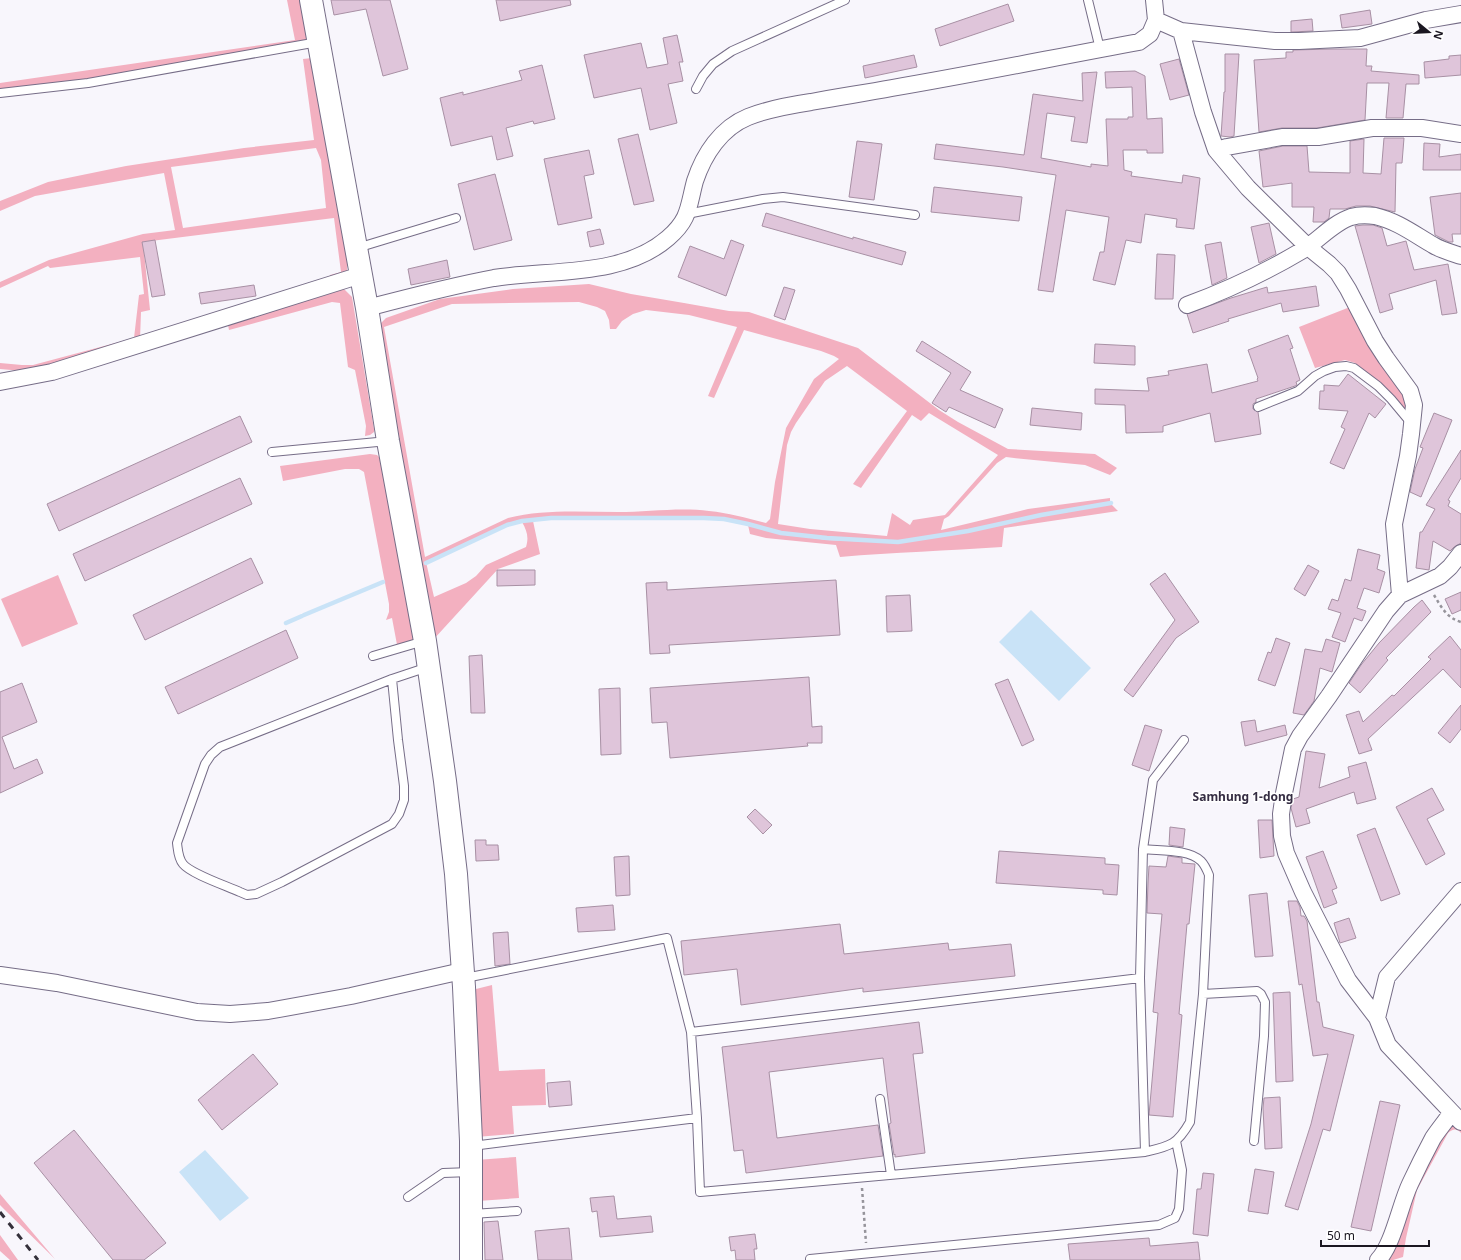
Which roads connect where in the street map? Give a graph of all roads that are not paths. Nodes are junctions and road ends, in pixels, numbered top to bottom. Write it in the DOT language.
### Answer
graph roads {
  1 [pos="311,0"];
  2 [pos="845,0"];
  3 [pos="1088,0"];
  4 [pos="1154,0"];
  5 [pos="1461,14"];
  6 [pos="1156,20"];
  7 [pos="1181,31"];
  8 [pos="319,42"];
  9 [pos="1100,49"];
  10 [pos="696,89"];
  11 [pos="0,93"];
  12 [pos="1461,134"];
  13 [pos="1216,150"];
  14 [pos="687,214"];
  15 [pos="914,215"];
  16 [pos="456,218"];
  17 [pos="1308,247"];
  18 [pos="356,248"];
  19 [pos="1461,256"];
  20 [pos="361,275"];
  21 [pos="1188,305"];
  22 [pos="367,308"];
  23 [pos="0,382"];
  24 [pos="1258,407"];
  25 [pos="1412,425"];
  26 [pos="388,441"];
  27 [pos="272,452"];
  28 [pos="1461,553"];
  29 [pos="1400,595"];
  30 [pos="424,641"];
  31 [pos="373,656"];
  32 [pos="429,667"];
  33 [pos="392,679"];
  34 [pos="1184,740"];
  35 [pos="1143,849"];
  36 [pos="1461,891"];
  37 [pos="0,975"];
  38 [pos="462,975"];
  39 [pos="1140,978"];
  40 [pos="1203,994"];
  41 [pos="1377,1018"];
  42 [pos="691,1032"];
  43 [pos="880,1099"];
  44 [pos="698,1118"];
  45 [pos="1456,1118"];
  46 [pos="1176,1141"];
  47 [pos="1254,1141"];
  48 [pos="472,1146"];
  49 [pos="1145,1152"];
  50 [pos="471,1172"];
  51 [pos="892,1175"];
  52 [pos="408,1198"];
  53 [pos="517,1211"];
  54 [pos="471,1214"];
  55 [pos="810,1259"];
  56 [pos="471,1260"];
  57 [pos="1378,1260"];
  1 -- 8 [label="street"];
  2 -- 10 [label="lane"];
  3 -- 9 [label="lane"];
  4 -- 6 [label="street"];
  5 -- 7 [label="street"];
  6 -- 7 [label="street"];
  6 -- 9 [label="street"];
  7 -- 13 [label="street"];
  8 -- 11 [label="lane"];
  8 -- 18 [label="street"];
  9 -- 14 [label="street"];
  12 -- 13 [label="street"];
  13 -- 17 [label="street"];
  14 -- 15 [label="lane"];
  14 -- 22 [label="street"];
  16 -- 18 [label="lane"];
  17 -- 19 [label="street"];
  17 -- 21 [label="street"];
  17 -- 25 [label="street"];
  18 -- 20 [label="street"];
  20 -- 22 [label="street"];
  20 -- 23 [label="street"];
  22 -- 26 [label="street"];
  24 -- 25 [label="lane"];
  25 -- 29 [label="street"];
  26 -- 27 [label="lane"];
  26 -- 30 [label="street"];
  28 -- 29 [label="street"];
  29 -- 41 [label="street"];
  30 -- 31 [label="lane"];
  30 -- 32 [label="street"];
  32 -- 33 [label="lane"];
  32 -- 38 [label="street"];
  33 -- 33 [label="lane"];
  34 -- 35 [label="lane"];
  35 -- 39 [label="lane"];
  35 -- 40 [label="lane"];
  36 -- 41 [label="street"];
  37 -- 38 [label="street"];
  38 -- 42 [label="lane"];
  38 -- 48 [label="street"];
  39 -- 42 [label="lane"];
  39 -- 49 [label="lane"];
  40 -- 46 [label="lane"];
  40 -- 47 [label="lane"];
  41 -- 45 [label="street"];
  42 -- 44 [label="lane"];
  43 -- 51 [label="lane"];
  44 -- 48 [label="lane"];
  44 -- 51 [label="lane"];
  45 -- 57 [label="street"];
  46 -- 49 [label="lane"];
  46 -- 55 [label="lane"];
  48 -- 50 [label="street"];
  49 -- 51 [label="lane"];
  50 -- 52 [label="lane"];
  50 -- 54 [label="street"];
  53 -- 54 [label="lane"];
  54 -- 56 [label="street"];
}
